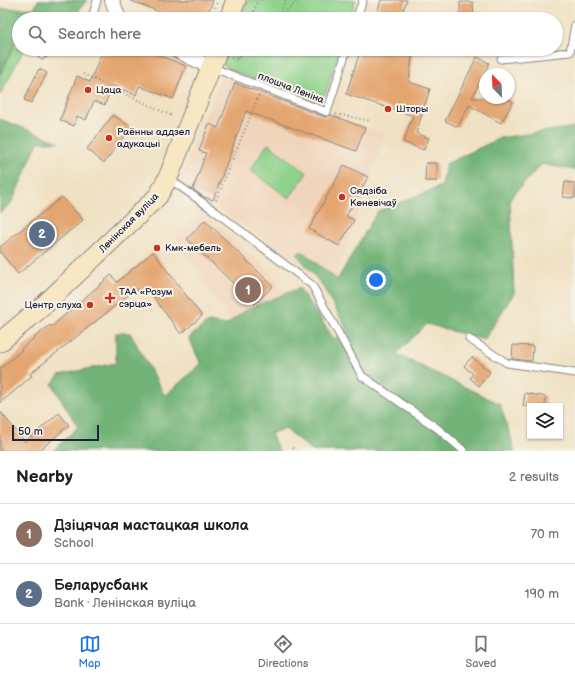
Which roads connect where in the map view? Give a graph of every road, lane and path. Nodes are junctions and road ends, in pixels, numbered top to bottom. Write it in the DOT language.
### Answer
graph roads {
  1 [pos="97,0"];
  2 [pos="112,0"];
  3 [pos="218,0"];
  4 [pos="236,0"];
  5 [pos="258,0"];
  6 [pos="285,0"];
  7 [pos="298,0"];
  8 [pos="363,0"];
  9 [pos="94,12"];
  10 [pos="116,12"];
  11 [pos="214,12"];
  12 [pos="232,12"];
  13 [pos="254,12"];
  14 [pos="281,12"];
  15 [pos="285,12"];
  16 [pos="359,12"];
  17 [pos="575,25"];
  18 [pos="563,53"];
  19 [pos="237,56"];
  20 [pos="240,56"];
  21 [pos="345,56"];
  22 [pos="531,56"];
  23 [pos="218,57"];
  24 [pos="501,59"];
  25 [pos="236,60"];
  26 [pos="83,74"];
  27 [pos="262,88"];
  28 [pos="326,112"];
  29 [pos="172,116"];
  30 [pos="371,121"];
  31 [pos="168,178"];
  32 [pos="212,209"];
  33 [pos="469,339"];
  34 [pos="0,342"];
  35 [pos="575,373"];
  36 [pos="293,448"];
  37 [pos="296,451"];
  38 [pos="464,451"];
  1 -- 9 [label="lane"];
  2 -- 10 [label="street"];
  3 -- 11 [label="path"];
  4 -- 12 [label="main road"];
  5 -- 13 [label="path"];
  6 -- 14 [label="path"];
  7 -- 15 [label="path"];
  8 -- 16 [label="lane"];
  17 -- 18 [label="lane"];
  19 -- 25 [label="path"];
  20 -- 25 [label="path"];
  21 -- 28 [label="lane, плошча Леніна"];
  22 -- 24 [label="lane"];
  23 -- 25 [label="path"];
  23 -- 27 [label="lane, плошча Леніна"];
  23 -- 31 [label="main road, Ленінская вуліца"];
  26 -- 29 [label="path"];
  27 -- 28 [label="lane, плошча Леніна"];
  27 -- 32 [label="path"];
  28 -- 30 [label="path"];
  31 -- 32 [label="lane"];
  31 -- 34 [label="main road, Ленінская вуліца"];
  32 -- 38 [label="lane"];
  33 -- 35 [label="lane"];
  36 -- 37 [label="path"];
}
